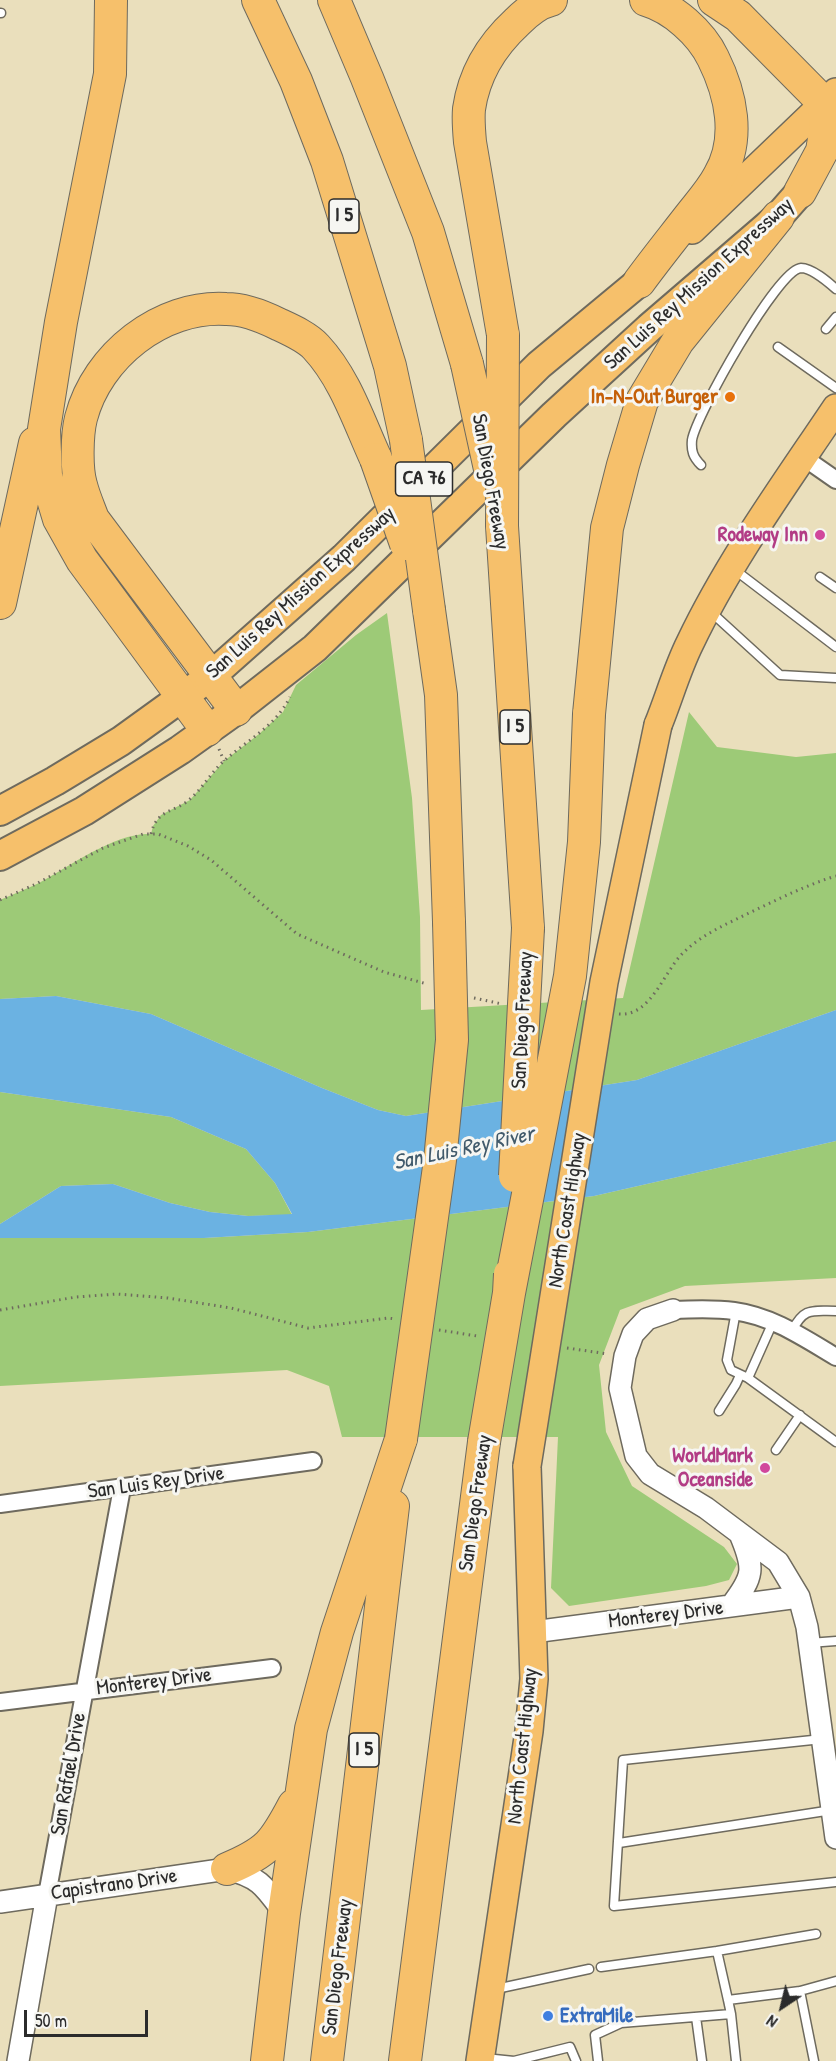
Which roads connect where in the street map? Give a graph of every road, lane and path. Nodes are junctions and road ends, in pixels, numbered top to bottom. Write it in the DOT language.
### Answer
graph roads {
  1 [pos="111,0"];
  2 [pos="258,0"];
  3 [pos="334,0"];
  4 [pos="551,0"];
  5 [pos="646,0"];
  6 [pos="714,0"];
  7 [pos="830,98"];
  8 [pos="836,158"];
  9 [pos="800,192"];
  10 [pos="778,217"];
  11 [pos="639,282"];
  12 [pos="836,289"];
  13 [pos="836,316"];
  14 [pos="61,322"];
  15 [pos="826,329"];
  16 [pos="778,347"];
  17 [pos="836,388"];
  18 [pos="836,408"];
  19 [pos="803,457"];
  20 [pos="701,465"];
  21 [pos="836,480"];
  22 [pos="502,526"];
  23 [pos="732,568"];
  24 [pos="820,577"];
  25 [pos="836,588"];
  26 [pos="0,603"];
  27 [pos="429,610"];
  28 [pos="708,610"];
  29 [pos="836,647"];
  30 [pos="210,676"];
  31 [pos="836,678"];
  32 [pos="291,694"];
  33 [pos="182,698"];
  34 [pos="236,710"];
  35 [pos="207,730"];
  36 [pos="0,811"];
  37 [pos="151,834"];
  38 [pos="0,856"];
  39 [pos="836,876"];
  40 [pos="0,900"];
  41 [pos="428,984"];
  42 [pos="471,997"];
  43 [pos="504,1004"];
  44 [pos="617,1014"];
  45 [pos="508,1293"];
  46 [pos="0,1310"];
  47 [pos="673,1310"];
  48 [pos="736,1311"];
  49 [pos="836,1311"];
  50 [pos="398,1320"];
  51 [pos="773,1322"];
  52 [pos="429,1327"];
  53 [pos="792,1331"];
  54 [pos="484,1337"];
  55 [pos="566,1348"];
  56 [pos="625,1356"];
  57 [pos="836,1357"];
  58 [pos="744,1376"];
  59 [pos="719,1410"];
  60 [pos="800,1415"];
  61 [pos="401,1439"];
  62 [pos="836,1442"];
  63 [pos="776,1450"];
  64 [pos="313,1461"];
  65 [pos="122,1488"];
  66 [pos="0,1504"];
  67 [pos="740,1533"];
  68 [pos="799,1597"];
  69 [pos="731,1606"];
  70 [pos="533,1632"];
  71 [pos="836,1641"];
  72 [pos="809,1643"];
  73 [pos="272,1668"];
  74 [pos="85,1691"];
  75 [pos="0,1702"];
  76 [pos="822,1739"];
  77 [pos="301,1791"];
  78 [pos="832,1810"];
  79 [pos="836,1838"];
  80 [pos="619,1844"];
  81 [pos="227,1869"];
  82 [pos="836,1882"];
  83 [pos="48,1895"];
  84 [pos="0,1902"];
  85 [pos="284,1914"];
  86 [pos="816,1934"];
  87 [pos="717,1952"];
  88 [pos="601,1967"];
  89 [pos="589,1969"];
  90 [pos="836,1981"];
  91 [pos="490,1991"];
  92 [pos="800,1991"];
  93 [pos="728,2000"];
  94 [pos="731,2014"];
  95 [pos="696,2017"];
  96 [pos="480,2059"];
  97 [pos="18,2061"];
  98 [pos="267,2061"];
  99 [pos="327,2061"];
  100 [pos="405,2061"];
  101 [pos="514,2061"];
  102 [pos="576,2061"];
  103 [pos="598,2061"];
  104 [pos="702,2061"];
  105 [pos="736,2061"];
  106 [pos="814,2061"];
  1 -- 14 [label="highway"];
  2 -- 27 [label="highway, San Diego Freeway / I 5, bridge"];
  3 -- 22 [label="highway, San Diego Freeway / I 5, bridge"];
  4 -- 22 [label="highway, bridge"];
  5 -- 11 [label="highway"];
  6 -- 7 [label="highway"];
  7 -- 9 [label="highway"];
  7 -- 11 [label="main road, San Luis Rey Mission Expressway / CA 76"];
  8 -- 9 [label="main road, San Luis Rey Mission Expressway / CA 76"];
  9 -- 10 [label="highway, San Luis Rey Mission Expressway / CA 76"];
  10 -- 34 [label="highway, San Luis Rey Mission Expressway / CA 76"];
  10 -- 45 [label="highway, bridge"];
  11 -- 30 [label="highway, San Luis Rey Mission Expressway / CA 76"];
  12 -- 20 [label="lane"];
  13 -- 15 [label="lane"];
  14 -- 26 [label="highway"];
  14 -- 33 [label="highway"];
  16 -- 17 [label="lane"];
  18 -- 19 [label="main road, North Coast Highway"];
  19 -- 21 [label="street"];
  19 -- 23 [label="main road, North Coast Highway"];
  22 -- 45 [label="highway, San Diego Freeway / I 5, bridge"];
  23 -- 28 [label="main road, North Coast Highway"];
  23 -- 29 [label="lane"];
  24 -- 25 [label="lane"];
  27 -- 30 [label="highway, bridge"];
  27 -- 61 [label="highway, San Diego Freeway / I 5, bridge"];
  28 -- 31 [label="lane"];
  28 -- 70 [label="main road, North Coast Highway, bridge"];
  30 -- 33 [label="highway, San Luis Rey Mission Expressway / CA 76"];
  30 -- 34 [label="highway"];
  32 -- 37 [label="path"];
  33 -- 35 [label="highway"];
  33 -- 36 [label="highway, CA 76"];
  34 -- 35 [label="highway, San Luis Rey Mission Expressway / CA 76"];
  35 -- 38 [label="highway, San Luis Rey Mission Expressway / CA 76"];
  37 -- 40 [label="path"];
  37 -- 41 [label="path"];
  39 -- 44 [label="path"];
  42 -- 43 [label="path"];
  45 -- 100 [label="highway, San Diego Freeway / I 5, bridge"];
  46 -- 50 [label="path"];
  47 -- 48 [label="street"];
  47 -- 56 [label="street"];
  48 -- 51 [label="street"];
  48 -- 58 [label="lane"];
  49 -- 53 [label="lane"];
  51 -- 53 [label="street"];
  51 -- 58 [label="lane"];
  52 -- 54 [label="path"];
  53 -- 57 [label="street"];
  55 -- 56 [label="path"];
  56 -- 67 [label="street"];
  58 -- 59 [label="lane"];
  58 -- 60 [label="lane"];
  60 -- 62 [label="lane"];
  60 -- 63 [label="lane"];
  61 -- 77 [label="highway"];
  61 -- 99 [label="highway, San Diego Freeway / I 5"];
  64 -- 65 [label="street, San Luis Rey Drive"];
  65 -- 66 [label="street, San Luis Rey Drive"];
  65 -- 74 [label="street, San Rafael Drive"];
  67 -- 68 [label="street"];
  67 -- 69 [label="street"];
  68 -- 69 [label="street, Monterey Drive"];
  68 -- 72 [label="street"];
  69 -- 70 [label="street, Monterey Drive"];
  70 -- 91 [label="main road, North Coast Highway"];
  71 -- 72 [label="lane"];
  72 -- 76 [label="street"];
  73 -- 74 [label="street, Monterey Drive"];
  74 -- 75 [label="street, Monterey Drive"];
  74 -- 83 [label="street, San Rafael Drive"];
  76 -- 78 [label="street"];
  76 -- 80 [label="lane"];
  77 -- 81 [label="highway"];
  77 -- 85 [label="highway"];
  78 -- 79 [label="street"];
  78 -- 80 [label="lane"];
  80 -- 82 [label="lane"];
  81 -- 83 [label="street, Capistrano Drive"];
  81 -- 85 [label="street"];
  83 -- 84 [label="street, Capistrano Drive"];
  83 -- 97 [label="street, San Rafael Drive"];
  85 -- 98 [label="highway"];
  86 -- 87 [label="lane"];
  87 -- 88 [label="lane"];
  87 -- 93 [label="lane"];
  89 -- 91 [label="lane"];
  90 -- 92 [label="lane"];
  91 -- 96 [label="main road, North Coast Highway"];
  92 -- 93 [label="lane"];
  92 -- 106 [label="lane"];
  93 -- 94 [label="lane"];
  94 -- 95 [label="lane"];
  94 -- 105 [label="lane"];
  95 -- 103 [label="lane"];
  95 -- 104 [label="lane"];
  96 -- 101 [label="lane"];
  101 -- 102 [label="lane"];
}
